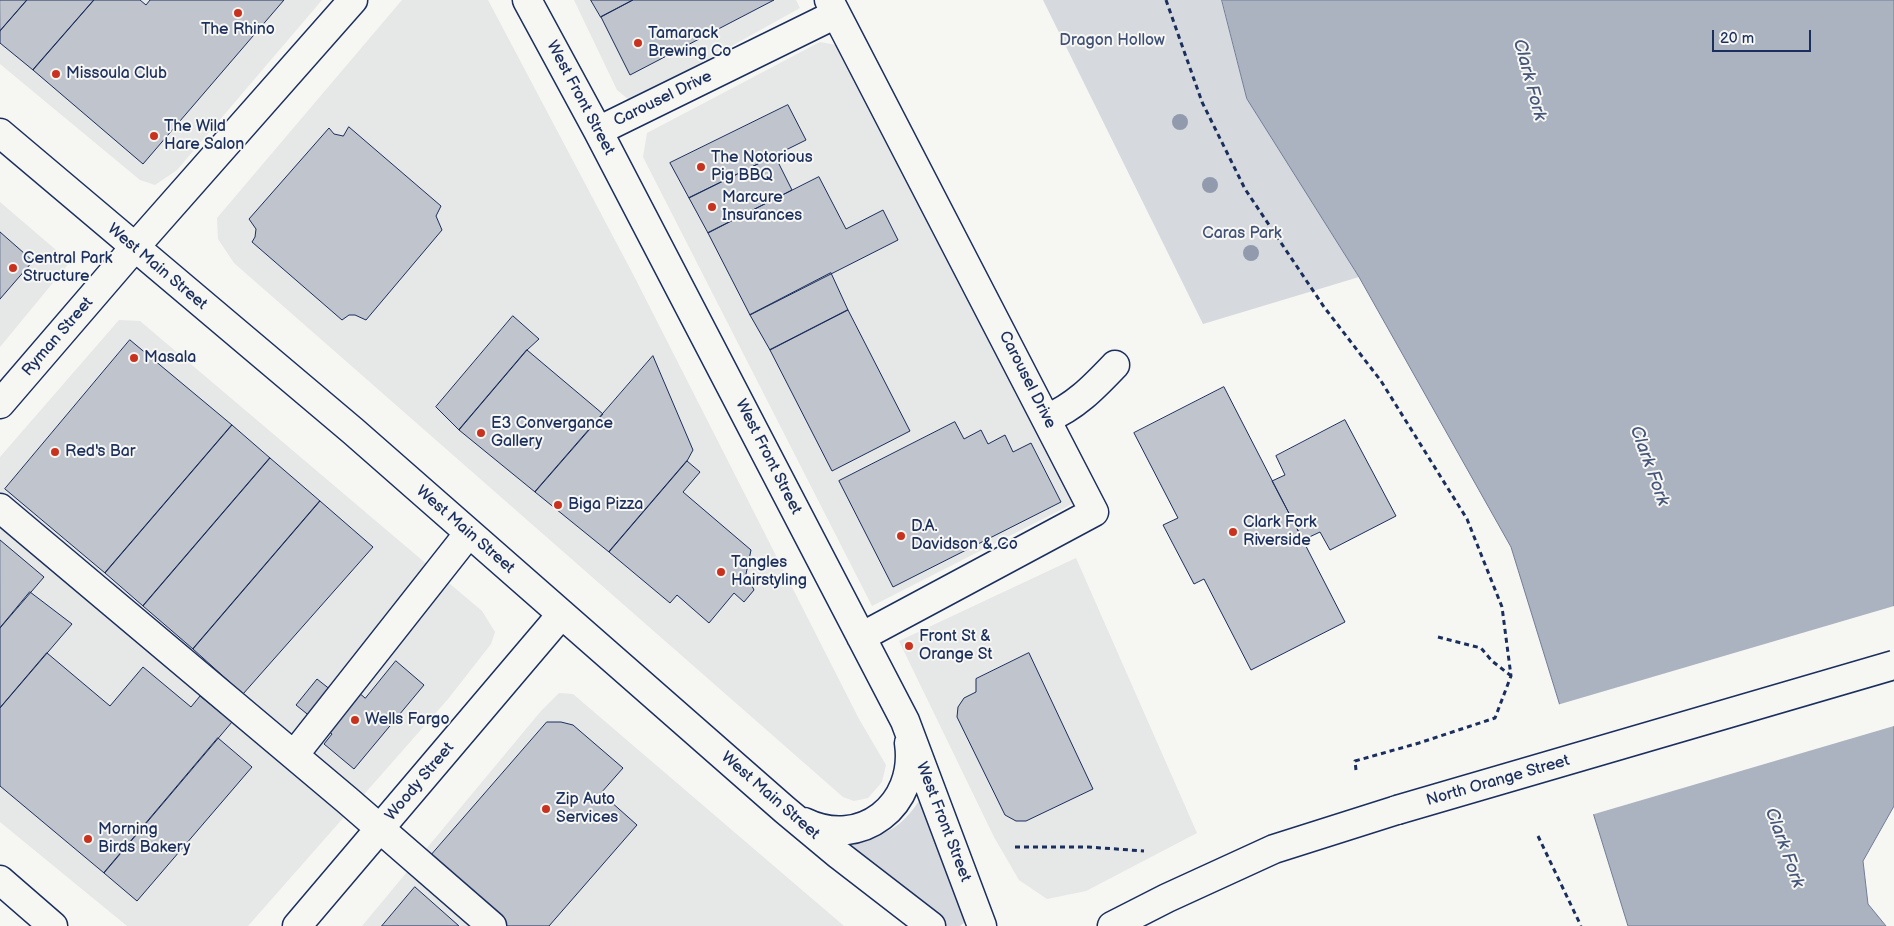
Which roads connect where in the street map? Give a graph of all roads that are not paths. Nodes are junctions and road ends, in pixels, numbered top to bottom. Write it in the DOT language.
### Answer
graph roads {
  1 [pos="353,0"];
  2 [pos="527,0"];
  3 [pos="832,7"];
  4 [pos="598,131"];
  5 [pos="0,133"];
  6 [pos="135,247"];
  7 [pos="1115,365"];
  8 [pos="0,404"];
  9 [pos="1046,419"];
  10 [pos="0,508"];
  11 [pos="469,534"];
  12 [pos="561,615"];
  13 [pos="861,637"];
  14 [pos="1894,665"];
  15 [pos="905,721"];
  16 [pos="294,755"];
  17 [pos="786,810"];
  18 [pos="381,828"];
  19 [pos="0,880"];
  20 [pos="53,926"];
  21 [pos="298,926"];
  22 [pos="492,926"];
  23 [pos="931,926"];
  24 [pos="982,926"];
  25 [pos="1112,926"];
  1 -- 6 [label="street, Ryman Street"];
  2 -- 4 [label="street, West Front Street"];
  3 -- 4 [label="street, Carousel Drive"];
  3 -- 9 [label="street, Carousel Drive"];
  4 -- 13 [label="street, West Front Street"];
  5 -- 6 [label="street, West Main Street"];
  6 -- 8 [label="street, Ryman Street"];
  6 -- 11 [label="street, West Main Street"];
  7 -- 9 [label="street"];
  9 -- 13 [label="street, Carousel Drive"];
  10 -- 16 [label="street"];
  11 -- 12 [label="street, West Main Street"];
  11 -- 16 [label="street"];
  12 -- 17 [label="street, West Main Street"];
  12 -- 18 [label="street, Woody Street"];
  13 -- 15 [label="street, West Front Street"];
  14 -- 25 [label="street, North Orange Street, bridge"];
  15 -- 17 [label="street"];
  15 -- 24 [label="street, West Front Street"];
  16 -- 18 [label="street"];
  17 -- 23 [label="street, West Main Street"];
  18 -- 21 [label="street, Woody Street"];
  18 -- 22 [label="street"];
  19 -- 20 [label="street"];
}
